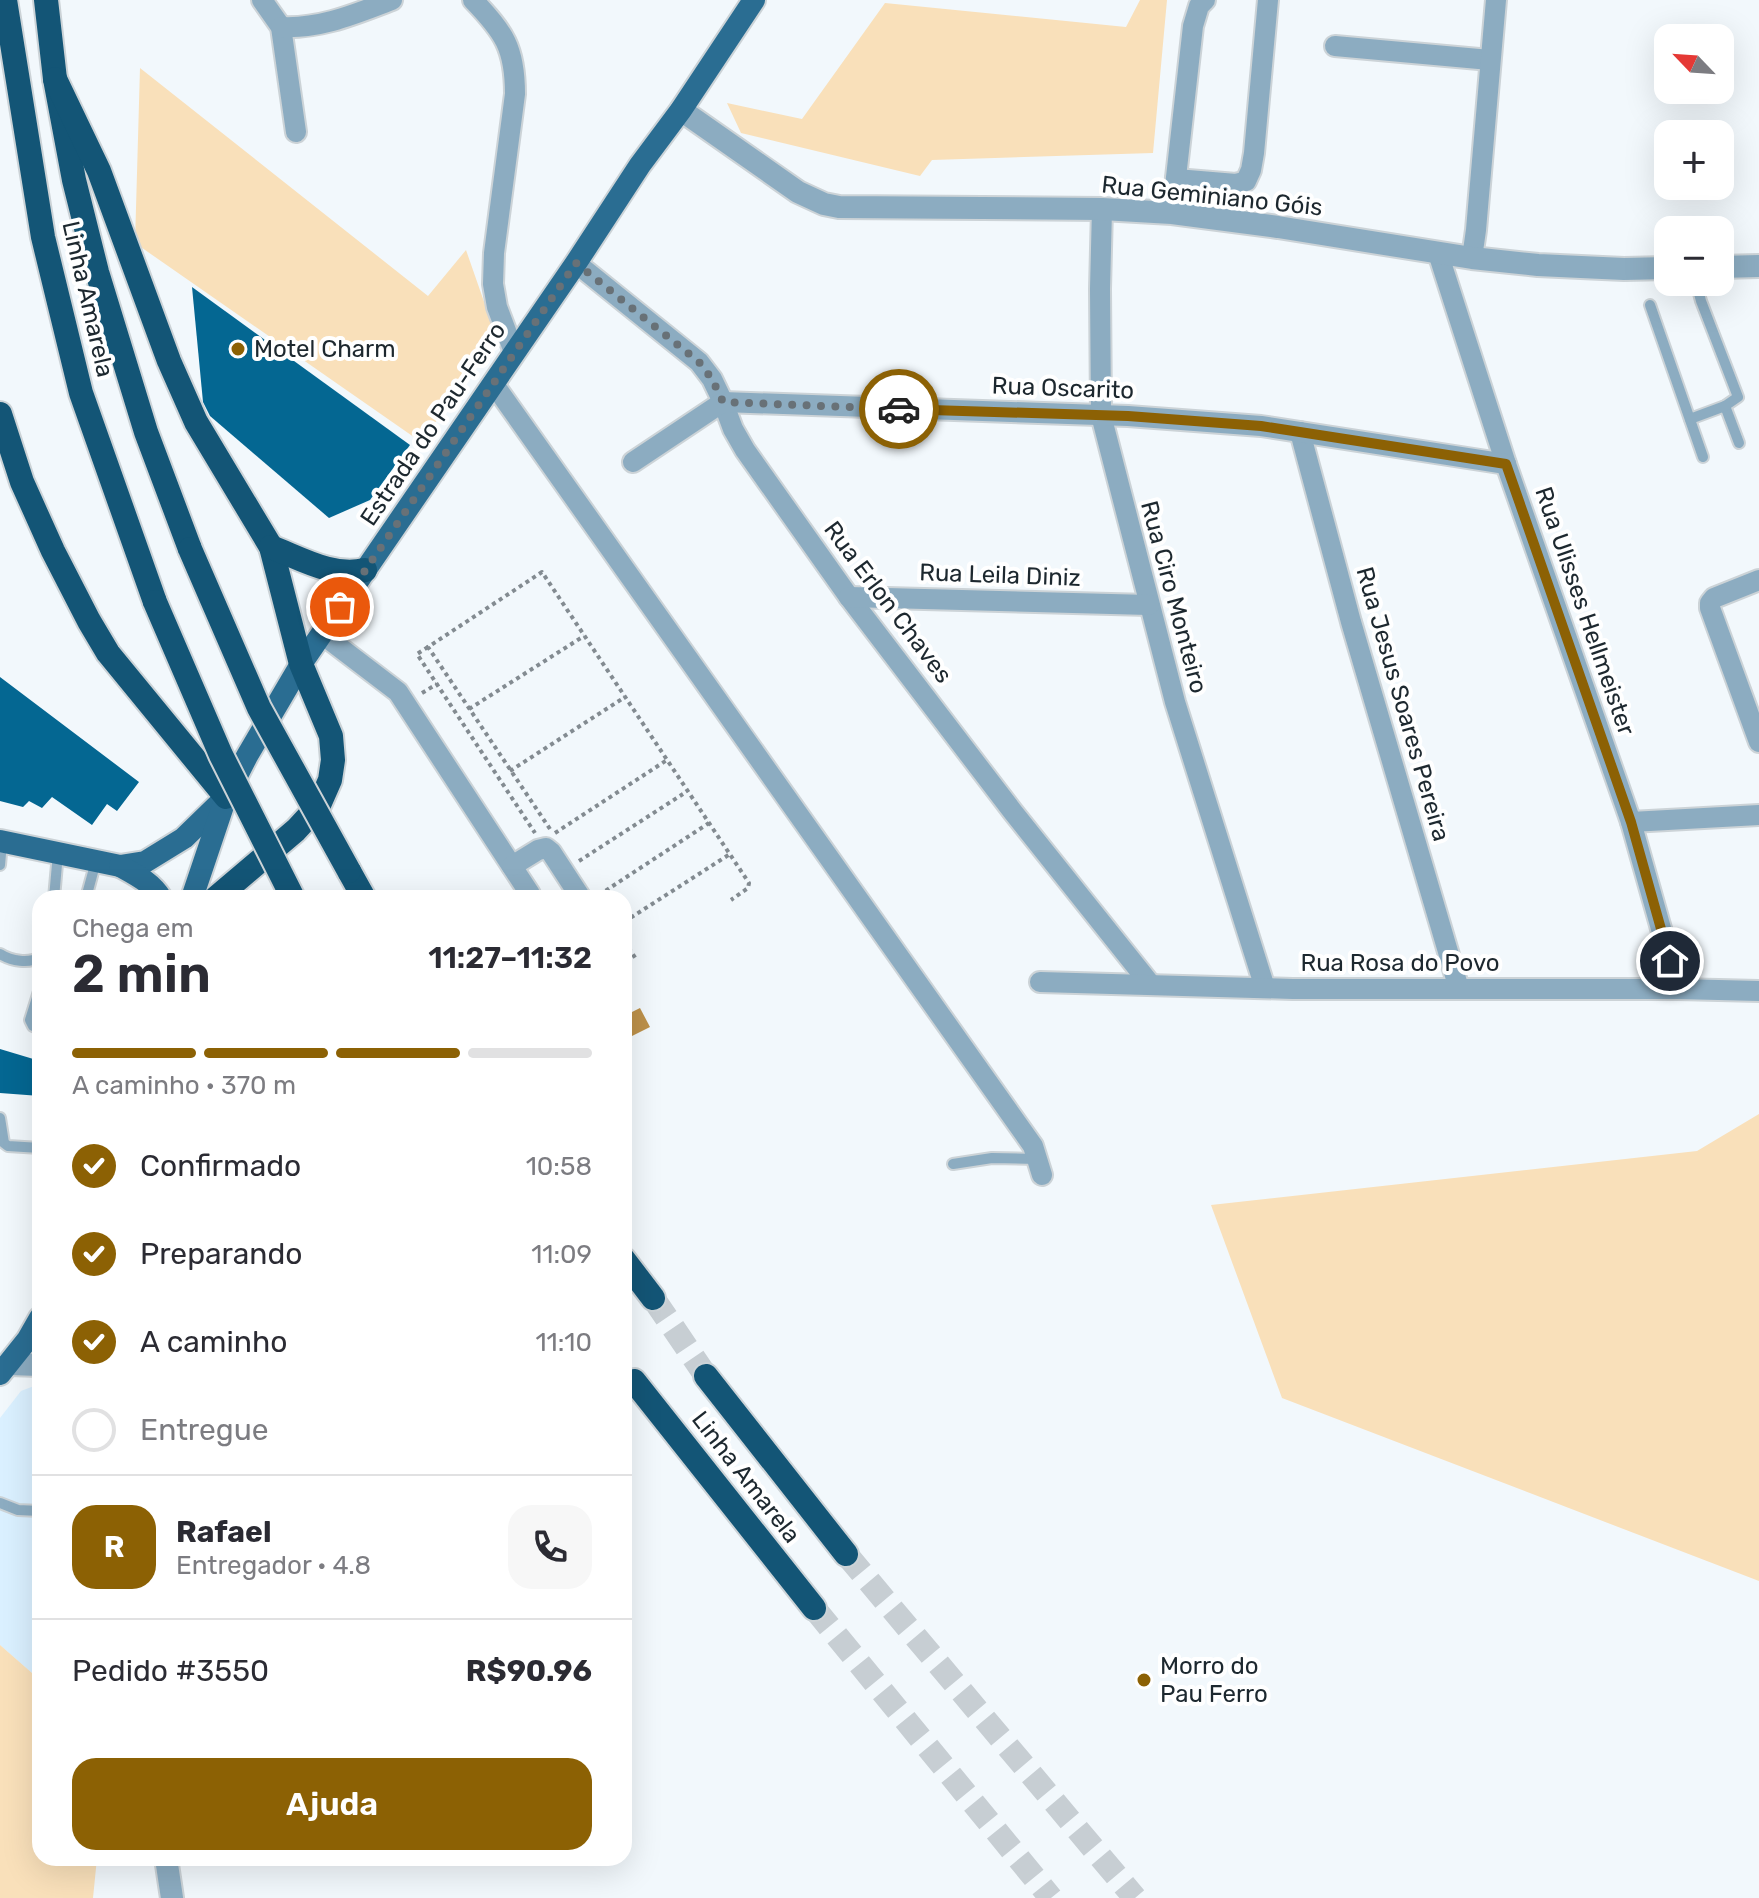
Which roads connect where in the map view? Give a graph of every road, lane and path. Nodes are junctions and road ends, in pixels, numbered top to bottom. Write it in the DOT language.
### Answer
graph roads {
  1 [pos="5,0"];
  2 [pos="46,0"];
  3 [pos="262,0"];
  4 [pos="392,0"];
  5 [pos="473,0"];
  6 [pos="754,0"];
  7 [pos="1205,0"];
  8 [pos="1268,0"];
  9 [pos="1496,0"];
  10 [pos="281,27"];
  11 [pos="1335,46"];
  12 [pos="1490,60"];
  13 [pos="55,79"];
  14 [pos="681,110"];
  15 [pos="296,132"];
  16 [pos="1176,179"];
  17 [pos="1102,209"];
  18 [pos="1172,213"];
  19 [pos="1438,253"];
  20 [pos="1472,258"];
  21 [pos="576,263"];
  22 [pos="1759,266"];
  23 [pos="1734,267"];
  24 [pos="1654,268"];
  25 [pos="1700,296"];
  26 [pos="1650,305"];
  27 [pos="514,352"];
  28 [pos="493,383"];
  29 [pos="723,402"];
  30 [pos="1725,406"];
  31 [pos="0,414"];
  32 [pos="1101,415"];
  33 [pos="1690,419"];
  34 [pos="1300,432"];
  35 [pos="1739,443"];
  36 [pos="1703,457"];
  37 [pos="633,462"];
  38 [pos="1506,464"];
  39 [pos="271,547"];
  40 [pos="365,570"];
  41 [pos="1759,580"];
  42 [pos="849,597"];
  43 [pos="1149,605"];
  44 [pos="322,634"];
  45 [pos="584,636"];
  46 [pos="428,647"];
  47 [pos="301,664"];
  48 [pos="625,697"];
  49 [pos="469,709"];
  50 [pos="1759,742"];
  51 [pos="667,760"];
  52 [pos="510,771"];
  53 [pos="683,794"];
  54 [pos="226,797"];
  55 [pos="1759,815"];
  56 [pos="1631,822"];
  57 [pos="710,823"];
  58 [pos="553,834"];
  59 [pos="537,836"];
  60 [pos="1,841"];
  61 [pos="559,844"];
  62 [pos="58,853"];
  63 [pos="730,854"];
  64 [pos="96,861"];
  65 [pos="0,865"];
  66 [pos="120,866"];
  67 [pos="512,866"];
  68 [pos="563,871"];
  69 [pos="55,890"];
  70 [pos="88,890"];
  71 [pos="156,890"];
  72 [pos="195,890"];
  73 [pos="225,890"];
  74 [pos="289,890"];
  75 [pos="360,890"];
  76 [pos="527,890"];
  77 [pos="576,890"];
  78 [pos="607,890"];
  79 [pos="731,900"];
  80 [pos="632,917"];
  81 [pos="632,953"];
  82 [pos="0,954"];
  83 [pos="636,959"];
  84 [pos="32,961"];
  85 [pos="1040,982"];
  86 [pos="1151,985"];
  87 [pos="1265,988"];
  88 [pos="1459,989"];
  89 [pos="1678,989"];
  90 [pos="1759,991"];
  91 [pos="0,1118"];
  92 [pos="32,1148"];
  93 [pos="953,1164"];
  94 [pos="1040,1167"];
  95 [pos="632,1270"];
  96 [pos="653,1298"];
  97 [pos="32,1332"];
  98 [pos="32,1366"];
  99 [pos="4,1369"];
  100 [pos="706,1376"];
  101 [pos="634,1381"];
  102 [pos="0,1503"];
  103 [pos="32,1511"];
  104 [pos="846,1554"];
  105 [pos="814,1608"];
  106 [pos="167,1866"];
  107 [pos="172,1898"];
  1 -- 74 [label="highway, Linha Amarela, bridge"];
  2 -- 13 [label="highway, Linha Amarela"];
  3 -- 10 [label="street"];
  4 -- 10 [label="street"];
  5 -- 27 [label="street"];
  6 -- 14 [label="main road, Estrada do Pau-Ferro"];
  7 -- 16 [label="street"];
  8 -- 16 [label="street"];
  9 -- 12 [label="street"];
  10 -- 15 [label="street"];
  11 -- 12 [label="street"];
  12 -- 20 [label="street"];
  13 -- 39 [label="highway"];
  13 -- 75 [label="highway, Linha Amarela, bridge"];
  14 -- 17 [label="street, Rua Geminiano Góis"];
  14 -- 21 [label="main road, Estrada do Pau-Ferro"];
  16 -- 18 [label="street"];
  17 -- 18 [label="street, Rua Geminiano Góis"];
  17 -- 32 [label="street, Rua Ciro Monteiro"];
  18 -- 19 [label="street, Rua Geminiano Góis"];
  19 -- 20 [label="street, Rua Geminiano Góis"];
  19 -- 38 [label="street, Rua Ulisses Hellmeister"];
  20 -- 24 [label="street, Rua Geminiano Góis"];
  21 -- 27 [label="main road, Estrada do Pau-Ferro"];
  21 -- 29 [label="street, Rua Erlon Chaves"];
  22 -- 23 [label="street"];
  25 -- 30 [label="lane"];
  26 -- 33 [label="lane"];
  27 -- 28 [label="main road, Estrada do Pau-Ferro"];
  28 -- 40 [label="main road, Estrada do Pau-Ferro"];
  28 -- 94 [label="street"];
  29 -- 32 [label="street, Rua Oscarito"];
  29 -- 37 [label="street"];
  29 -- 42 [label="street, Rua Erlon Chaves"];
  30 -- 33 [label="lane"];
  30 -- 35 [label="lane"];
  31 -- 54 [label="highway"];
  32 -- 34 [label="street, Rua Oscarito"];
  32 -- 43 [label="street, Rua Ciro Monteiro"];
  33 -- 36 [label="lane"];
  34 -- 38 [label="street, Rua Oscarito"];
  34 -- 88 [label="street, Rua Jesus Soares Pereira"];
  38 -- 56 [label="street, Rua Ulisses Hellmeister"];
  39 -- 40 [label="highway"];
  39 -- 47 [label="highway"];
  40 -- 44 [label="main road, Estrada do Pau-Ferro"];
  41 -- 50 [label="street"];
  42 -- 43 [label="street, Rua Leila Diniz"];
  42 -- 86 [label="street, Rua Erlon Chaves"];
  43 -- 87 [label="street, Rua Ciro Monteiro"];
  44 -- 47 [label="main road, Estrada do Pau-Ferro"];
  44 -- 67 [label="street"];
  45 -- 46 [label="path"];
  45 -- 48 [label="path"];
  45 -- 49 [label="path"];
  46 -- 49 [label="path"];
  46 -- 59 [label="path"];
  47 -- 54 [label="main road, Estrada do Pau-Ferro"];
  47 -- 73 [label="highway"];
  48 -- 51 [label="path"];
  48 -- 52 [label="path"];
  49 -- 52 [label="path"];
  51 -- 57 [label="path"];
  51 -- 58 [label="path"];
  52 -- 58 [label="path"];
  53 -- 68 [label="path"];
  54 -- 66 [label="main road"];
  54 -- 72 [label="main road, Estrada do Pau-Ferro"];
  55 -- 56 [label="street"];
  56 -- 89 [label="street, Rua Ulisses Hellmeister"];
  57 -- 63 [label="path"];
  57 -- 78 [label="path"];
  58 -- 61 [label="path"];
  60 -- 62 [label="main road"];
  60 -- 65 [label="lane"];
  62 -- 64 [label="main road"];
  62 -- 69 [label="lane"];
  63 -- 79 [label="path"];
  63 -- 80 [label="path"];
  64 -- 66 [label="main road"];
  64 -- 70 [label="lane"];
  66 -- 71 [label="main road"];
  67 -- 68 [label="street"];
  67 -- 76 [label="street"];
  68 -- 77 [label="street"];
  81 -- 83 [label="path"];
  82 -- 84 [label="lane"];
  85 -- 86 [label="street, Rua Rosa do Povo"];
  86 -- 87 [label="street, Rua Rosa do Povo"];
  87 -- 88 [label="street, Rua Rosa do Povo"];
  88 -- 89 [label="street, Rua Rosa do Povo"];
  89 -- 90 [label="street, Rua Rosa do Povo"];
  91 -- 92 [label="lane"];
  93 -- 94 [label="lane"];
  95 -- 96 [label="highway"];
  97 -- 99 [label="main road"];
  98 -- 99 [label="street"];
  100 -- 104 [label="highway, Linha Amarela"];
  101 -- 105 [label="highway, Linha Amarela"];
  102 -- 103 [label="lane"];
  106 -- 107 [label="street"];
}
